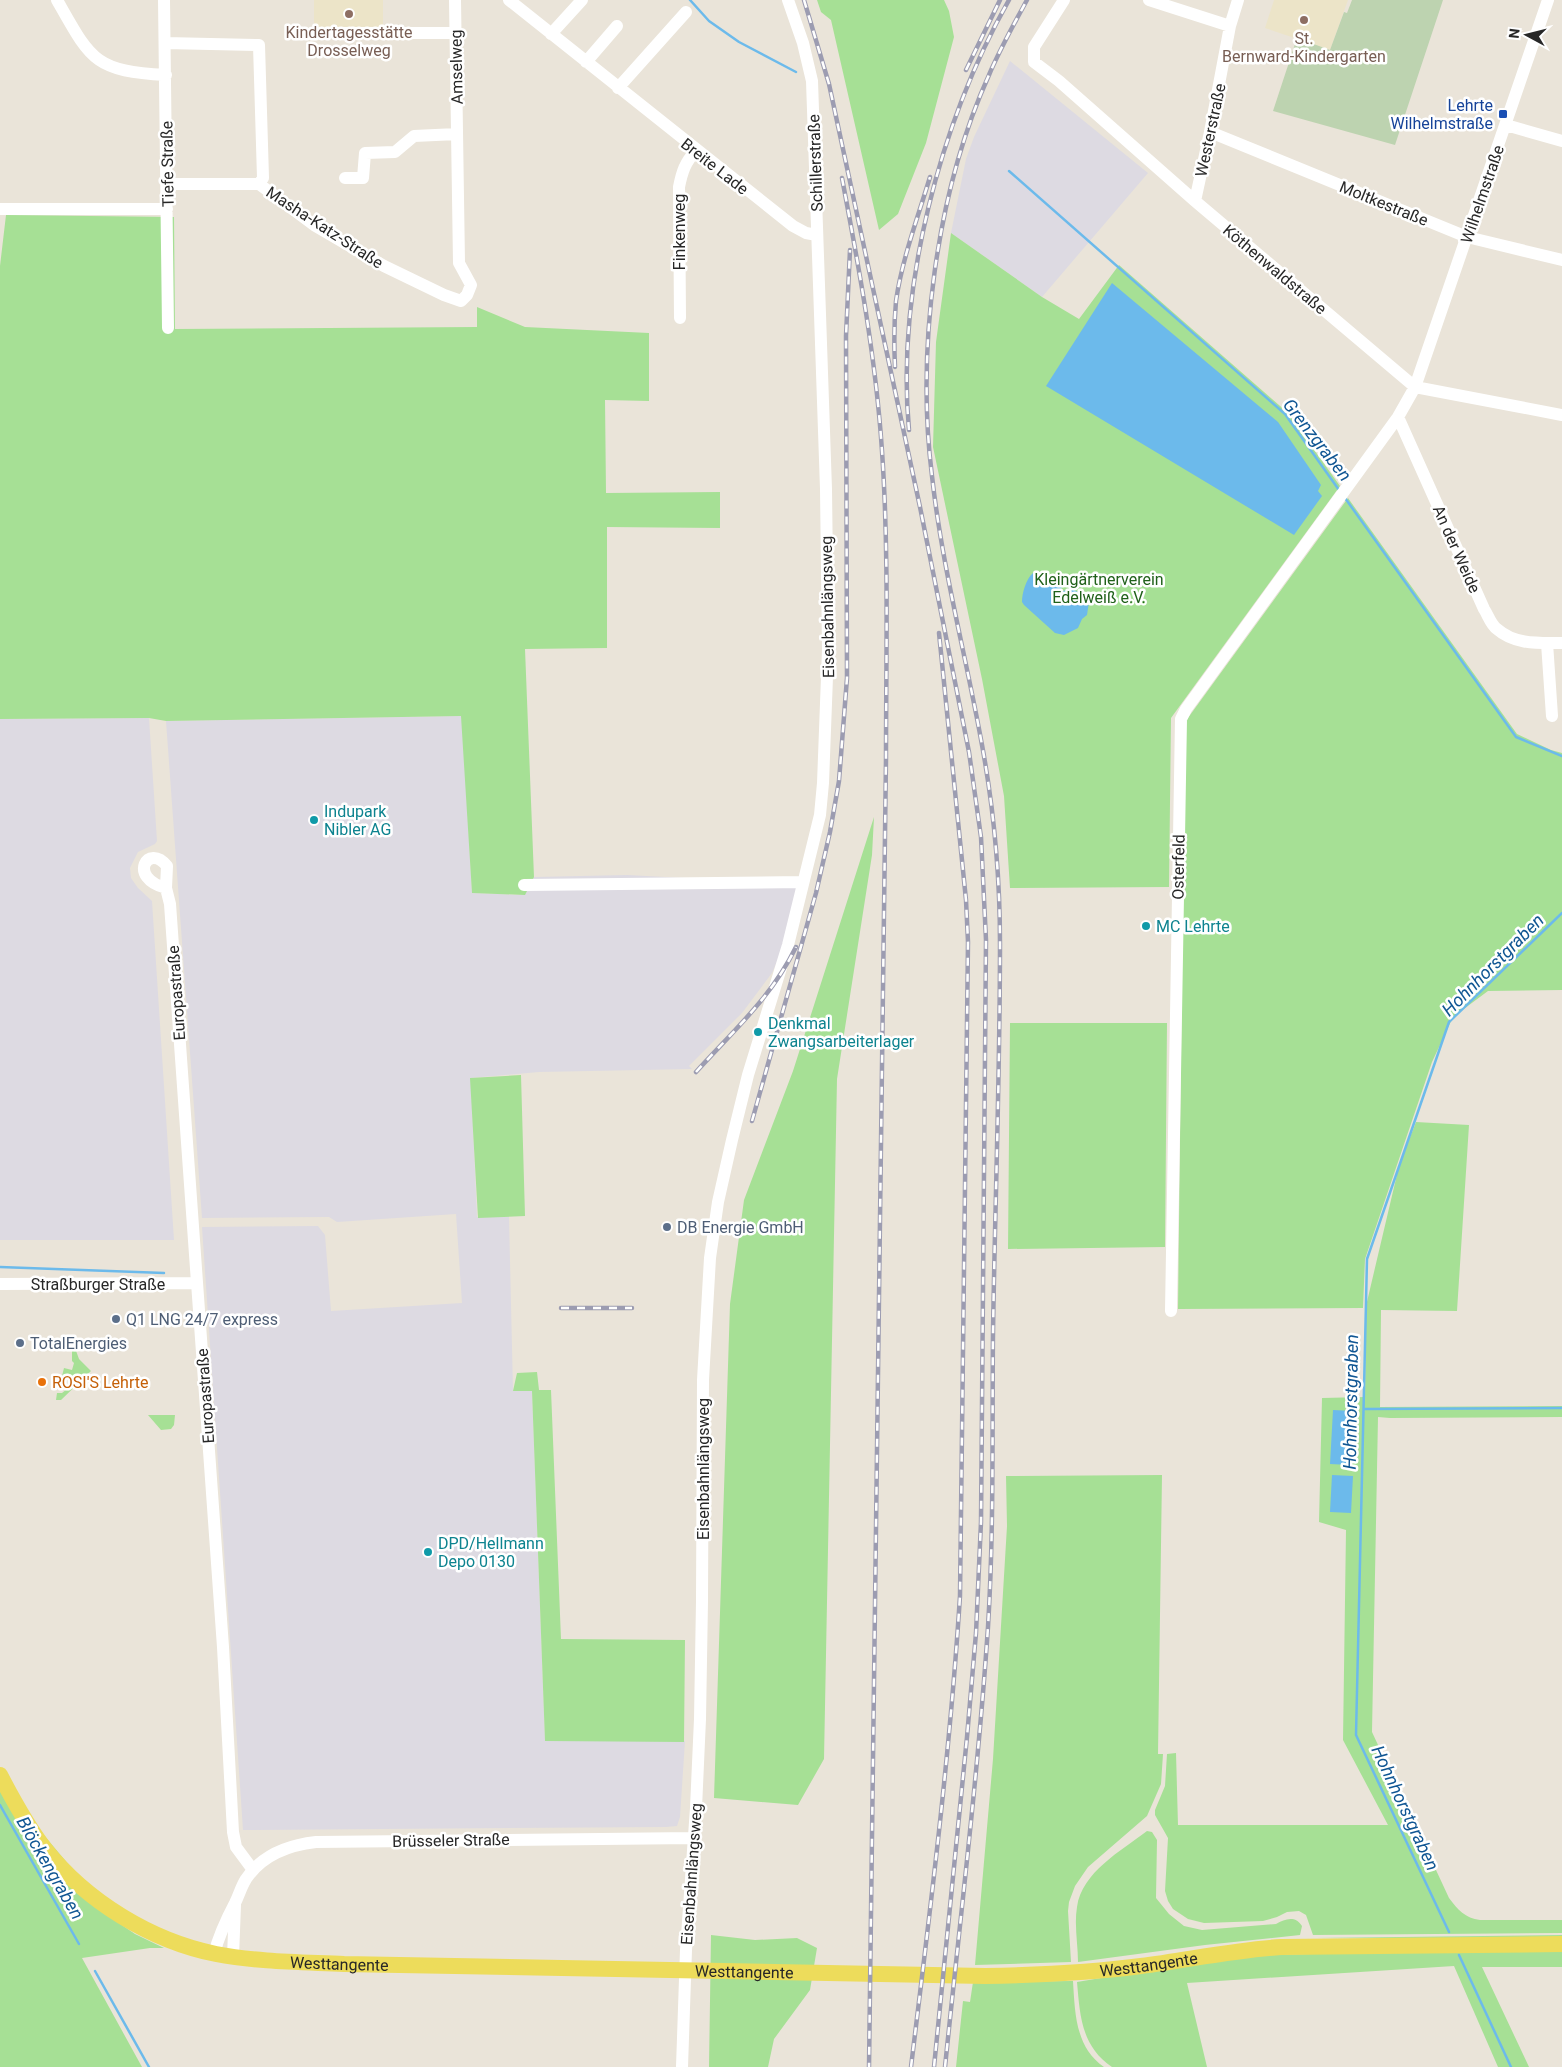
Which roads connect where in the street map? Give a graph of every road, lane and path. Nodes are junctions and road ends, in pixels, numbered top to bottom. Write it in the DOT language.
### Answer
graph roads {
  1 [pos="57,0"];
  2 [pos="164,0"];
  3 [pos="455,0"];
  4 [pos="508,0"];
  5 [pos="582,0"];
  6 [pos="788,0"];
  7 [pos="1064,0"];
  8 [pos="1149,0"];
  9 [pos="1238,0"];
  10 [pos="1548,0"];
  11 [pos="686,12"];
  12 [pos="617,26"];
  13 [pos="1230,26"];
  14 [pos="339,33"];
  15 [pos="455,33"];
  16 [pos="551,34"];
  17 [pos="165,43"];
  18 [pos="586,62"];
  19 [pos="166,75"];
  20 [pos="618,88"];
  21 [pos="1506,125"];
  22 [pos="1210,132"];
  23 [pos="457,134"];
  24 [pos="1562,141"];
  25 [pos="696,151"];
  26 [pos="345,178"];
  27 [pos="167,184"];
  28 [pos="259,184"];
  29 [pos="1195,201"];
  30 [pos="0,209"];
  31 [pos="167,209"];
  32 [pos="817,235"];
  33 [pos="1467,237"];
  34 [pos="1562,260"];
  35 [pos="459,263"];
  36 [pos="680,318"];
  37 [pos="168,328"];
  38 [pos="821,330"];
  39 [pos="1416,387"];
  40 [pos="1562,414"];
  41 [pos="1398,418"];
  42 [pos="1342,494"];
  43 [pos="1547,643"];
  44 [pos="1562,643"];
  45 [pos="1552,716"];
  46 [pos="803,882"];
  47 [pos="524,885"];
  48 [pos="166,888"];
  49 [pos="197,1283"];
  50 [pos="0,1284"];
  51 [pos="1171,1311"];
  52 [pos="0,1774"];
  53 [pos="694,1838"];
  54 [pos="253,1870"];
  55 [pos="235,1902"];
  56 [pos="1562,1944"];
  57 [pos="214,1954"];
  58 [pos="233,1957"];
  59 [pos="682,2067"];
  1 -- 19 [label="street"];
  2 -- 17 [label="street, Tiefe Straße"];
  3 -- 15 [label="street, Amselweg"];
  4 -- 16 [label="street, Breite Lade"];
  5 -- 16 [label="street"];
  6 -- 32 [label="street, Schillerstraße"];
  7 -- 29 [label="street, Köthenwaldstraße"];
  8 -- 13 [label="street"];
  9 -- 13 [label="street, Westerstraße"];
  10 -- 21 [label="street, Wilhelmstraße"];
  11 -- 20 [label="street"];
  12 -- 18 [label="street"];
  13 -- 22 [label="street, Westerstraße"];
  14 -- 15 [label="street"];
  15 -- 23 [label="street, Amselweg"];
  16 -- 18 [label="street, Breite Lade"];
  17 -- 19 [label="street, Tiefe Straße"];
  17 -- 28 [label="street"];
  18 -- 20 [label="street, Breite Lade"];
  19 -- 27 [label="street, Tiefe Straße"];
  20 -- 25 [label="street, Breite Lade"];
  21 -- 24 [label="street"];
  21 -- 33 [label="street, Wilhelmstraße"];
  22 -- 29 [label="street, Westerstraße"];
  22 -- 33 [label="street, Moltkestraße"];
  23 -- 26 [label="street"];
  23 -- 35 [label="street, Amselweg"];
  25 -- 32 [label="street, Breite Lade"];
  25 -- 36 [label="street, Finkenweg"];
  27 -- 28 [label="street, Masha-Katz-Straße"];
  27 -- 31 [label="street, Tiefe Straße"];
  28 -- 35 [label="street, Masha-Katz-Straße"];
  29 -- 39 [label="street, Köthenwaldstraße"];
  30 -- 31 [label="street"];
  31 -- 37 [label="street, Tiefe Straße"];
  32 -- 38 [label="street, Schillerstraße"];
  33 -- 34 [label="street, Moltkestraße"];
  33 -- 39 [label="street, Wilhelmstraße"];
  38 -- 46 [label="street, Eisenbahnlängsweg"];
  39 -- 40 [label="street, Köthenwaldstraße"];
  39 -- 41 [label="street, Wilhelmstraße"];
  41 -- 42 [label="street, Wilhelmstraße"];
  41 -- 43 [label="street, An der Weide"];
  42 -- 51 [label="street, Osterfeld"];
  43 -- 44 [label="street, An der Weide"];
  43 -- 45 [label="street"];
  46 -- 47 [label="street"];
  46 -- 53 [label="street, Eisenbahnlängsweg"];
  48 -- 49 [label="street, Europastraße"];
  49 -- 50 [label="street, Straßburger Straße"];
  49 -- 54 [label="street, Europastraße"];
  52 -- 57 [label="main road, Westtangente"];
  53 -- 54 [label="street, Brüsseler Straße"];
  53 -- 59 [label="street, Eisenbahnlängsweg"];
  54 -- 55 [label="street, Brüsseler Straße"];
  55 -- 57 [label="street, Brüsseler Straße"];
  55 -- 58 [label="street, Brüsseler Straße"];
  56 -- 58 [label="main road, Westtangente"];
  57 -- 58 [label="main road, Westtangente"];
}
